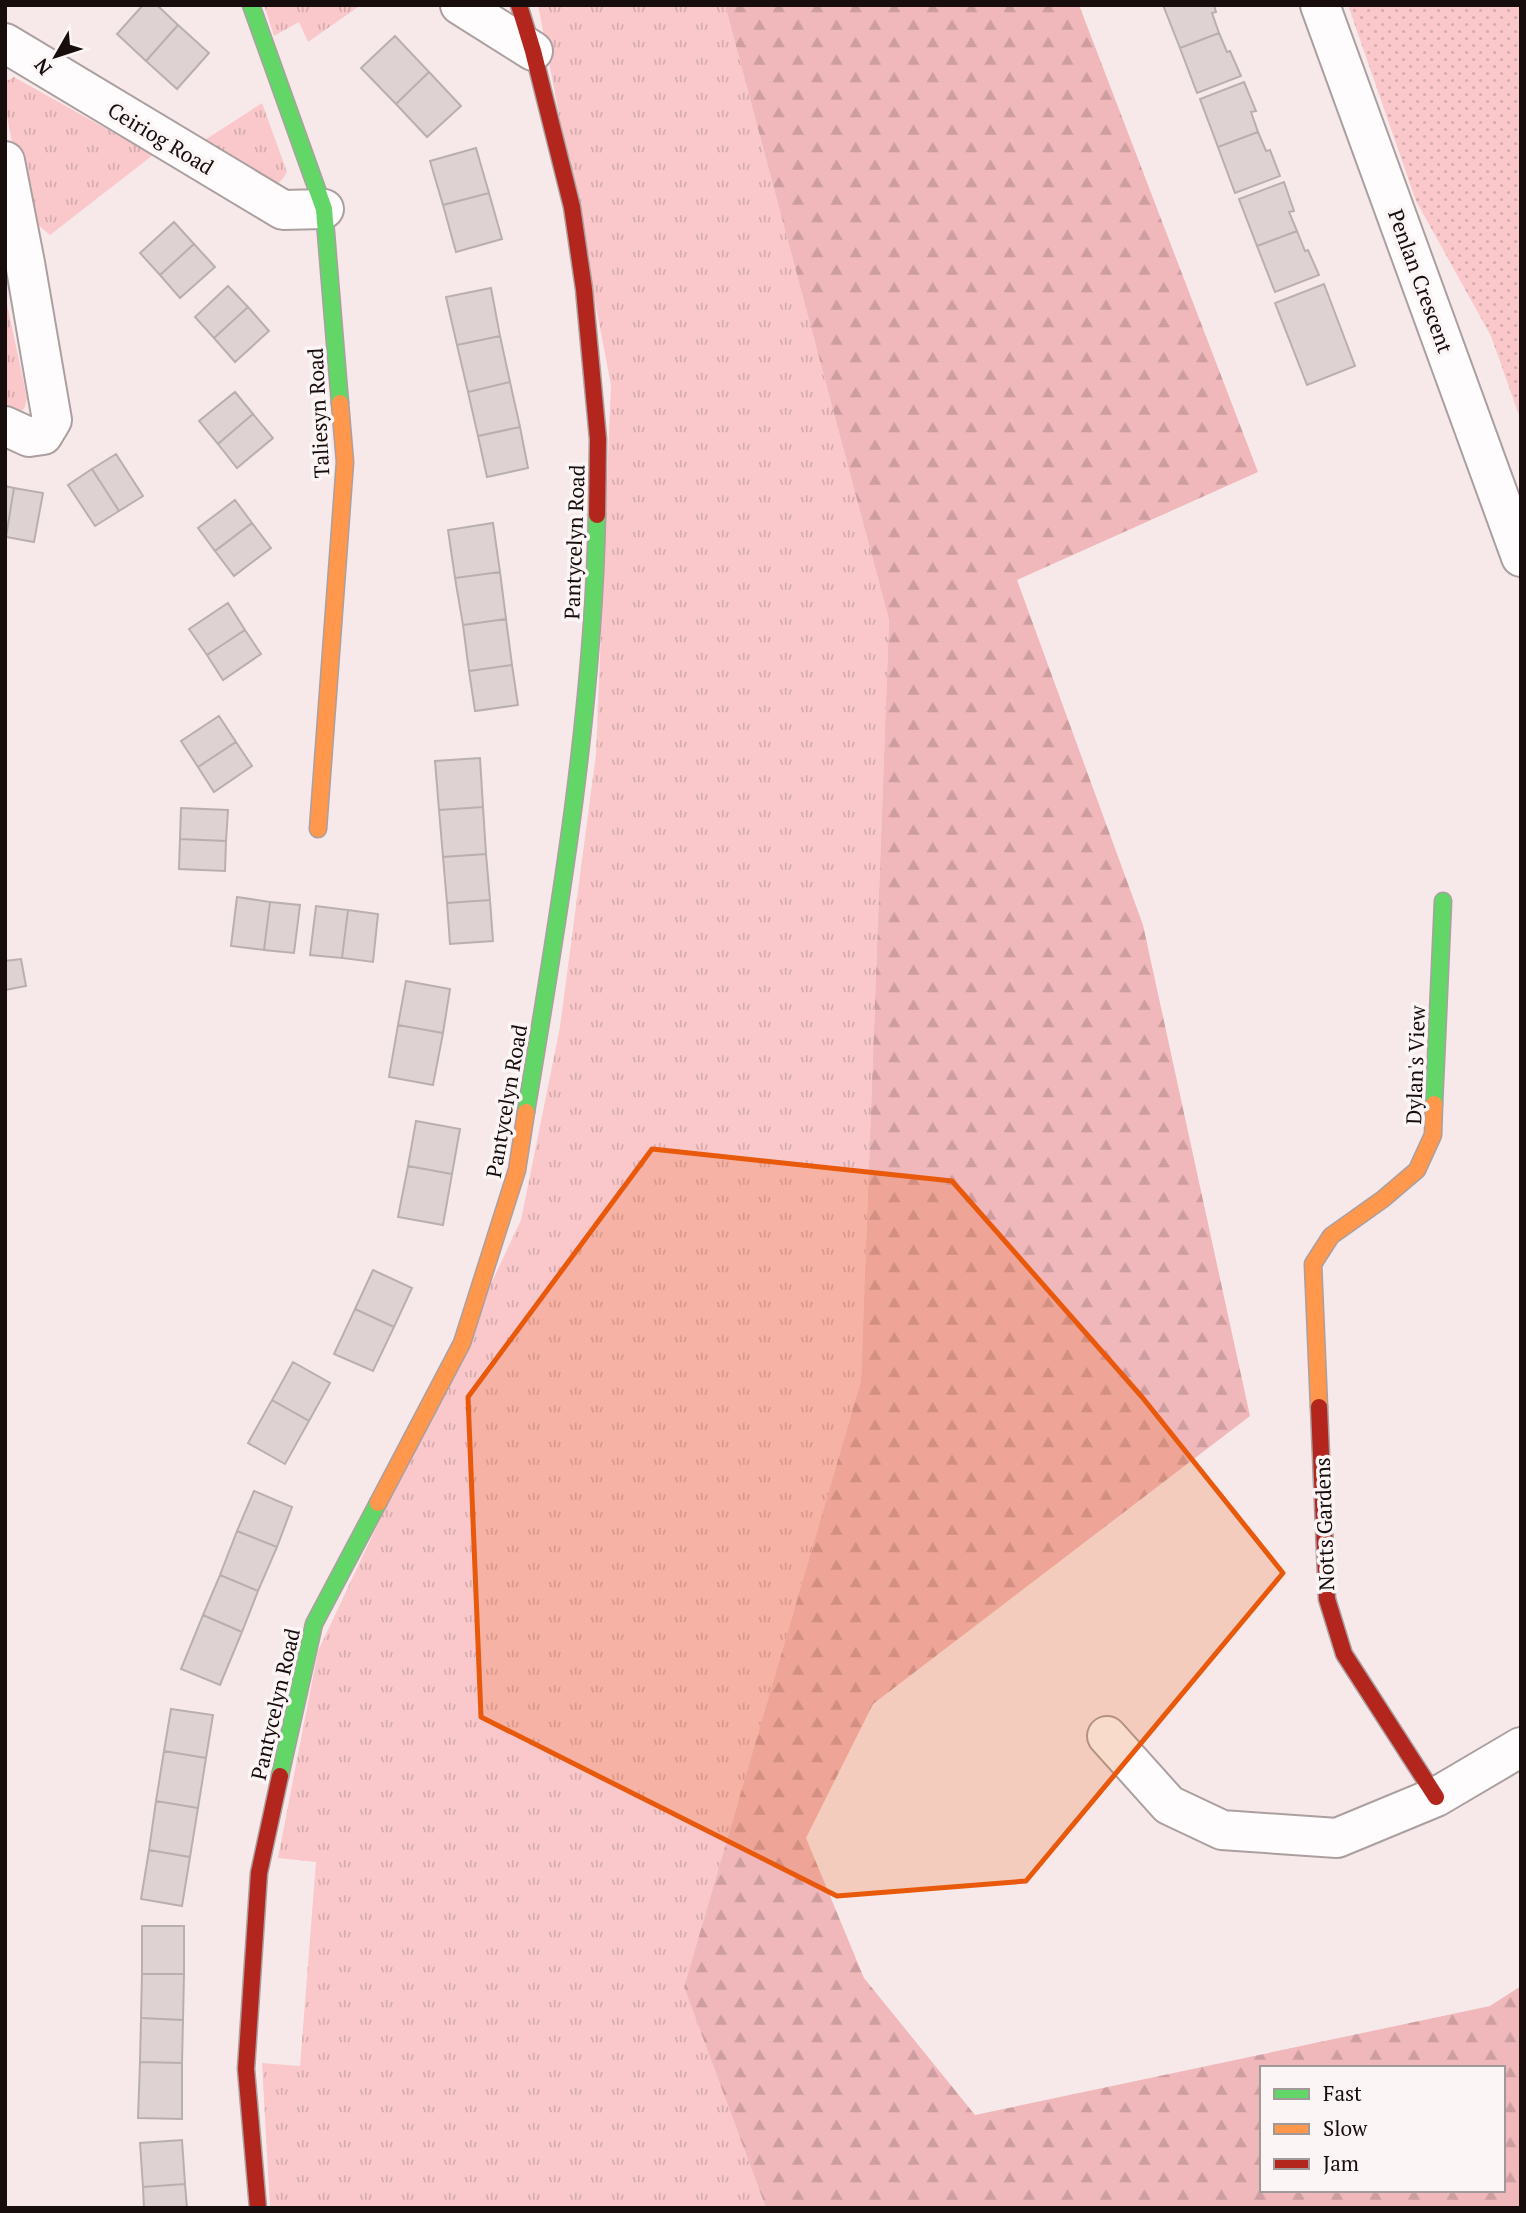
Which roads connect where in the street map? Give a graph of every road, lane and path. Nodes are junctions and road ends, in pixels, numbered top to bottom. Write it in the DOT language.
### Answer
graph roads {
  1 [pos="251,5"];
  2 [pos="460,5"];
  3 [pos="519,5"];
  4 [pos="1321,5"];
  5 [pos="5,43"];
  6 [pos="533,51"];
  7 [pos="5,161"];
  8 [pos="324,209"];
  9 [pos="5,426"];
  10 [pos="1521,557"];
  11 [pos="317,830"];
  12 [pos="1443,901"];
  13 [pos="1315,1305"];
  14 [pos="1107,1736"];
  15 [pos="1521,1747"];
  16 [pos="1436,1797"];
  17 [pos="258,2208"];
  1 -- 8 [label="street, Taliesyn Road"];
  2 -- 6 [label="street"];
  3 -- 6 [label="street, Pantycelyn Road"];
  4 -- 10 [label="street, Penlan Crescent"];
  5 -- 8 [label="street, Ceiriog Road"];
  6 -- 17 [label="street, Pantycelyn Road"];
  7 -- 9 [label="street"];
  8 -- 11 [label="street, Taliesyn Road"];
  12 -- 13 [label="street, Dylan's View"];
  13 -- 16 [label="street, Notts Gardens"];
  14 -- 16 [label="street"];
  15 -- 16 [label="street"];
}
